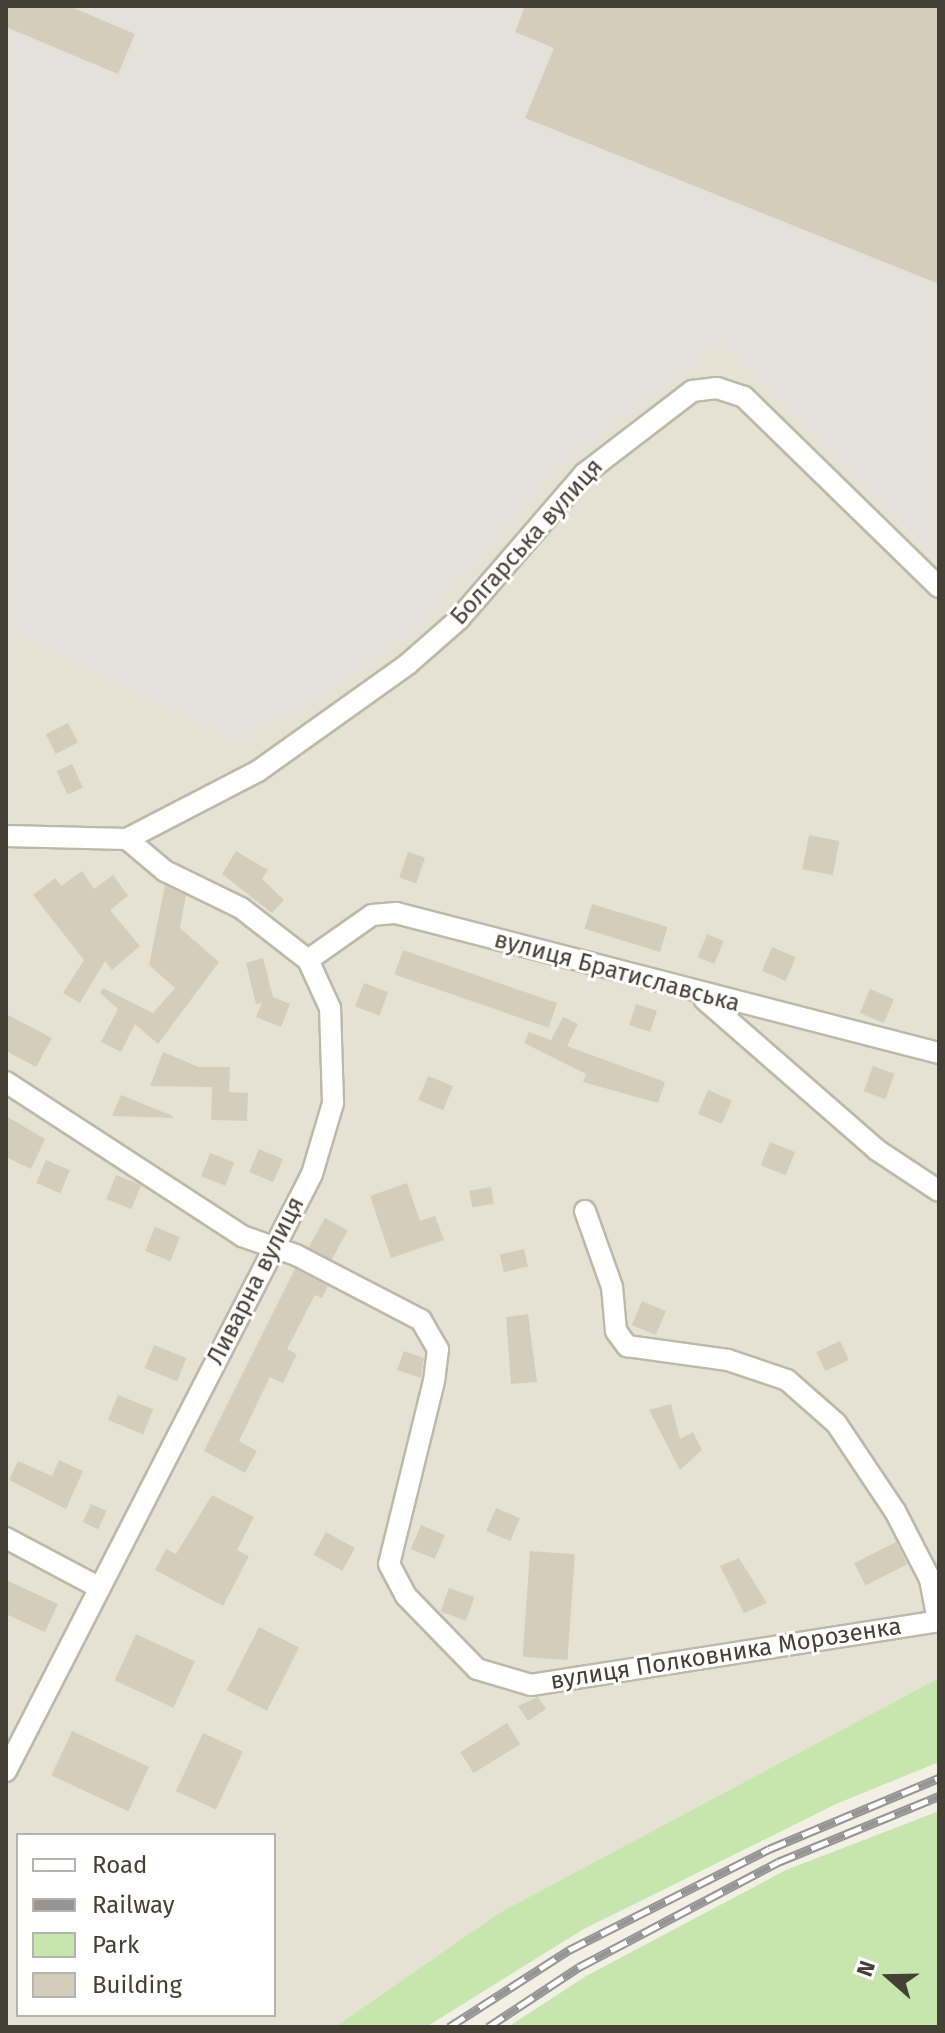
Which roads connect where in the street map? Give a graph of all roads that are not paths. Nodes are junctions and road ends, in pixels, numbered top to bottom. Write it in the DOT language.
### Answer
graph roads {
  1 [pos="939,587"];
  2 [pos="6,836"];
  3 [pos="127,839"];
  4 [pos="308,960"];
  5 [pos="698,995"];
  6 [pos="939,1053"];
  7 [pos="6,1082"];
  8 [pos="939,1191"];
  9 [pos="585,1211"];
  10 [pos="271,1252"];
  11 [pos="6,1538"];
  12 [pos="98,1587"];
  13 [pos="939,1621"];
  14 [pos="6,1771"];
  1 -- 3 [label="street, Болгарська вулиця"];
  2 -- 3 [label="street"];
  3 -- 4 [label="street"];
  4 -- 5 [label="street, вулиця Братиславська"];
  4 -- 10 [label="street, Ливарна вулиця"];
  5 -- 6 [label="street, вулиця Братиславська"];
  5 -- 8 [label="street"];
  7 -- 10 [label="street, вулиця Полковника Морозенка"];
  9 -- 13 [label="street"];
  10 -- 12 [label="street, Ливарна вулиця"];
  10 -- 13 [label="street, вулиця Полковника Морозенка"];
  11 -- 12 [label="street"];
  12 -- 14 [label="street, Ливарна вулиця"];
}
